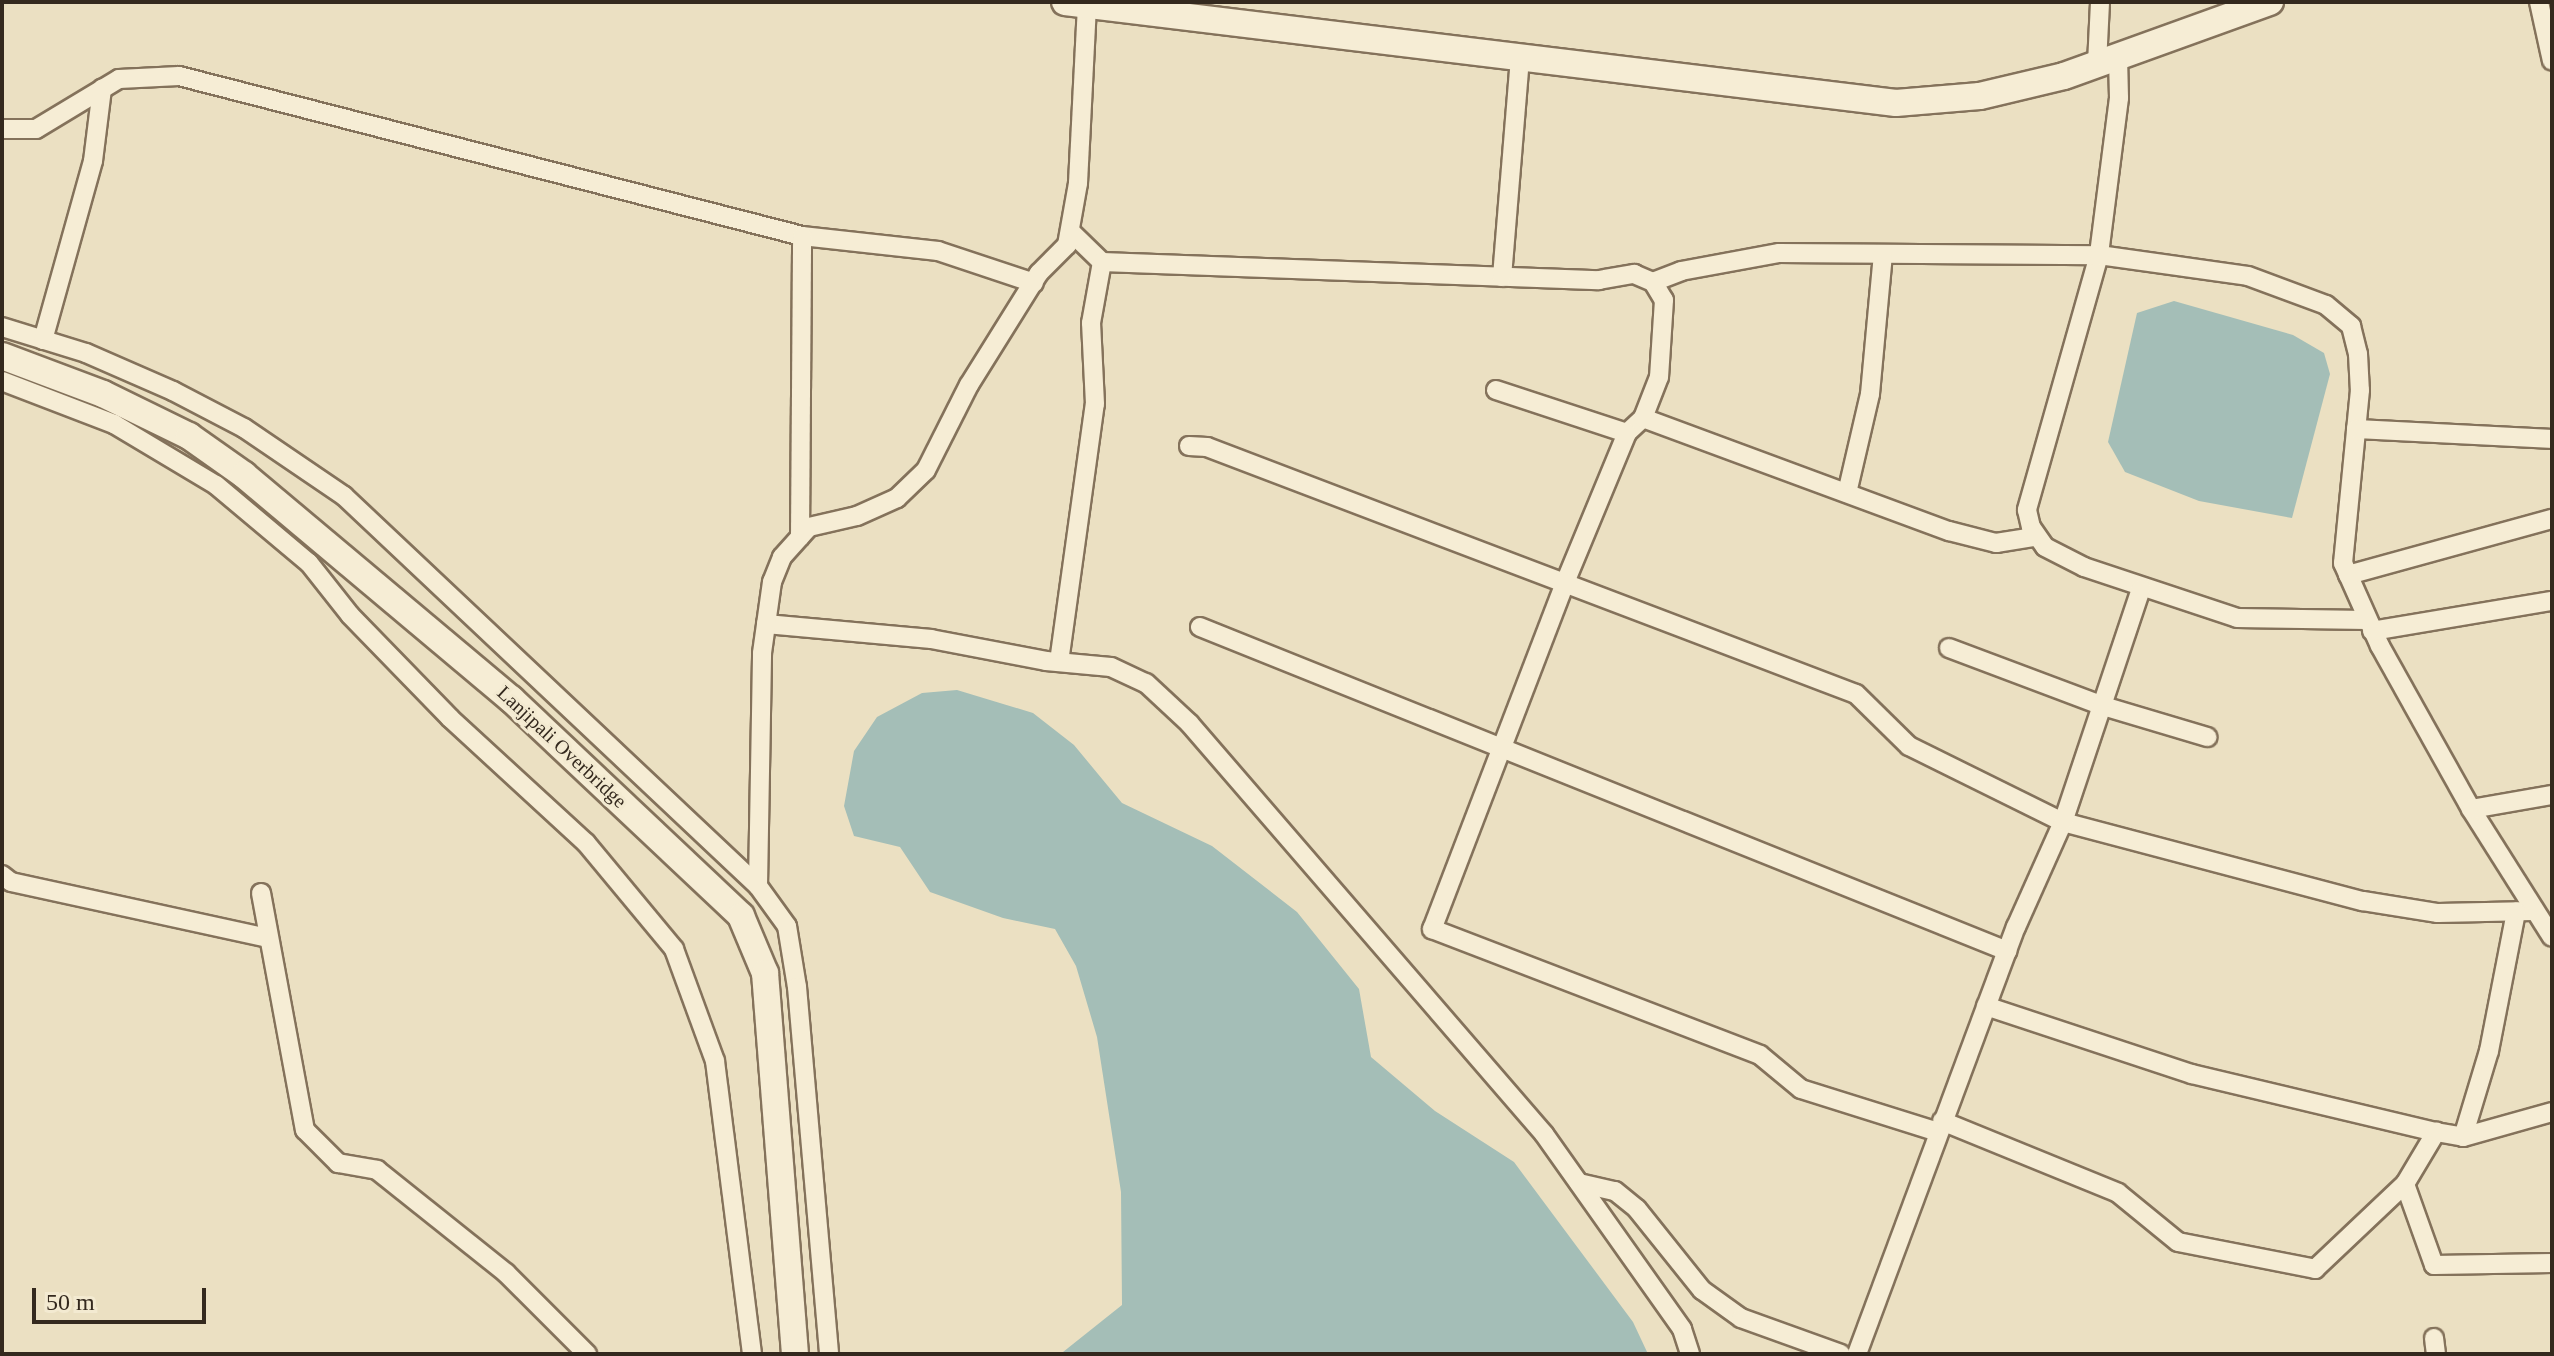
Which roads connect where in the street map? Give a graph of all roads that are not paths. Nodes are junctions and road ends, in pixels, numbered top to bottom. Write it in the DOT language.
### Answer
graph roads {
  1 [pos="2100,2"];
  2 [pos="2270,2"];
  3 [pos="2539,2"];
  4 [pos="1075,3"];
  5 [pos="1223,12"];
  6 [pos="1520,57"];
  7 [pos="2108,60"];
  8 [pos="2552,61"];
  9 [pos="102,89"];
  10 [pos="2,129"];
  11 [pos="1071,232"];
  12 [pos="802,236"];
  13 [pos="1883,255"];
  14 [pos="2099,255"];
  15 [pos="1102,262"];
  16 [pos="1502,277"];
  17 [pos="1653,282"];
  18 [pos="1034,283"];
  19 [pos="2,327"];
  20 [pos="43,340"];
  21 [pos="2,356"];
  22 [pos="2,381"];
  23 [pos="1496,390"];
  24 [pos="1643,418"];
  25 [pos="2356,429"];
  26 [pos="1627,433"];
  27 [pos="2552,439"];
  28 [pos="1189,446"];
  29 [pos="1847,493"];
  30 [pos="2552,519"];
  31 [pos="800,537"];
  32 [pos="2035,537"];
  33 [pos="2348,575"];
  34 [pos="1565,583"];
  35 [pos="2141,589"];
  36 [pos="2552,601"];
  37 [pos="766,624"];
  38 [pos="2370,626"];
  39 [pos="1200,627"];
  40 [pos="1949,648"];
  41 [pos="1059,662"];
  42 [pos="2103,706"];
  43 [pos="2207,737"];
  44 [pos="1499,747"];
  45 [pos="2552,795"];
  46 [pos="2471,809"];
  47 [pos="2063,822"];
  48 [pos="2,875"];
  49 [pos="758,886"];
  50 [pos="261,893"];
  51 [pos="2524,912"];
  52 [pos="2552,937"];
  53 [pos="268,938"];
  54 [pos="2007,951"];
  55 [pos="1986,1006"];
  56 [pos="2552,1112"];
  57 [pos="1940,1127"];
  58 [pos="2436,1132"];
  59 [pos="2463,1137"];
  60 [pos="1579,1183"];
  61 [pos="2405,1184"];
  62 [pos="2552,1263"];
  63 [pos="587,1354"];
  64 [pos="752,1354"];
  65 [pos="795,1354"];
  66 [pos="829,1354"];
  67 [pos="1690,1354"];
  68 [pos="1841,1354"];
  69 [pos="1857,1354"];
  1 -- 7 [label="street"];
  2 -- 7 [label="main road"];
  3 -- 8 [label="street"];
  4 -- 5 [label="main road"];
  4 -- 11 [label="street"];
  5 -- 6 [label="main road"];
  6 -- 7 [label="main road"];
  6 -- 16 [label="street"];
  7 -- 14 [label="street"];
  9 -- 10 [label="street"];
  9 -- 12 [label="street"];
  9 -- 20 [label="street"];
  11 -- 15 [label="street"];
  11 -- 18 [label="street"];
  12 -- 18 [label="street"];
  12 -- 31 [label="street"];
  13 -- 14 [label="street"];
  13 -- 17 [label="street"];
  13 -- 29 [label="street"];
  14 -- 25 [label="street"];
  14 -- 32 [label="street"];
  15 -- 16 [label="street"];
  15 -- 41 [label="street"];
  16 -- 17 [label="street"];
  17 -- 24 [label="street"];
  18 -- 31 [label="street"];
  19 -- 20 [label="street"];
  20 -- 49 [label="street"];
  21 -- 65 [label="main road, Lanjipali Overbridge"];
  22 -- 64 [label="street"];
  23 -- 26 [label="street"];
  24 -- 26 [label="street"];
  24 -- 29 [label="street"];
  25 -- 27 [label="street"];
  25 -- 33 [label="street"];
  26 -- 34 [label="street"];
  28 -- 34 [label="street"];
  29 -- 32 [label="street"];
  30 -- 33 [label="street"];
  31 -- 37 [label="street"];
  32 -- 35 [label="street"];
  33 -- 38 [label="street"];
  34 -- 44 [label="street"];
  34 -- 47 [label="street"];
  35 -- 38 [label="street"];
  35 -- 42 [label="street"];
  36 -- 38 [label="street"];
  37 -- 41 [label="street"];
  37 -- 49 [label="street"];
  38 -- 46 [label="street"];
  39 -- 44 [label="street"];
  40 -- 42 [label="street"];
  41 -- 60 [label="street"];
  42 -- 43 [label="street"];
  42 -- 47 [label="street"];
  44 -- 54 [label="street"];
  44 -- 57 [label="street"];
  45 -- 46 [label="street"];
  46 -- 51 [label="street"];
  47 -- 51 [label="street"];
  47 -- 54 [label="street"];
  48 -- 53 [label="street"];
  49 -- 66 [label="street"];
  50 -- 53 [label="street"];
  51 -- 52 [label="street"];
  51 -- 59 [label="street"];
  53 -- 63 [label="street"];
  54 -- 55 [label="street"];
  55 -- 57 [label="street"];
  55 -- 58 [label="street"];
  56 -- 59 [label="street"];
  57 -- 61 [label="street"];
  57 -- 69 [label="street"];
  58 -- 59 [label="street"];
  58 -- 61 [label="street"];
  60 -- 67 [label="street"];
  60 -- 68 [label="street"];
  61 -- 62 [label="street"];
}
